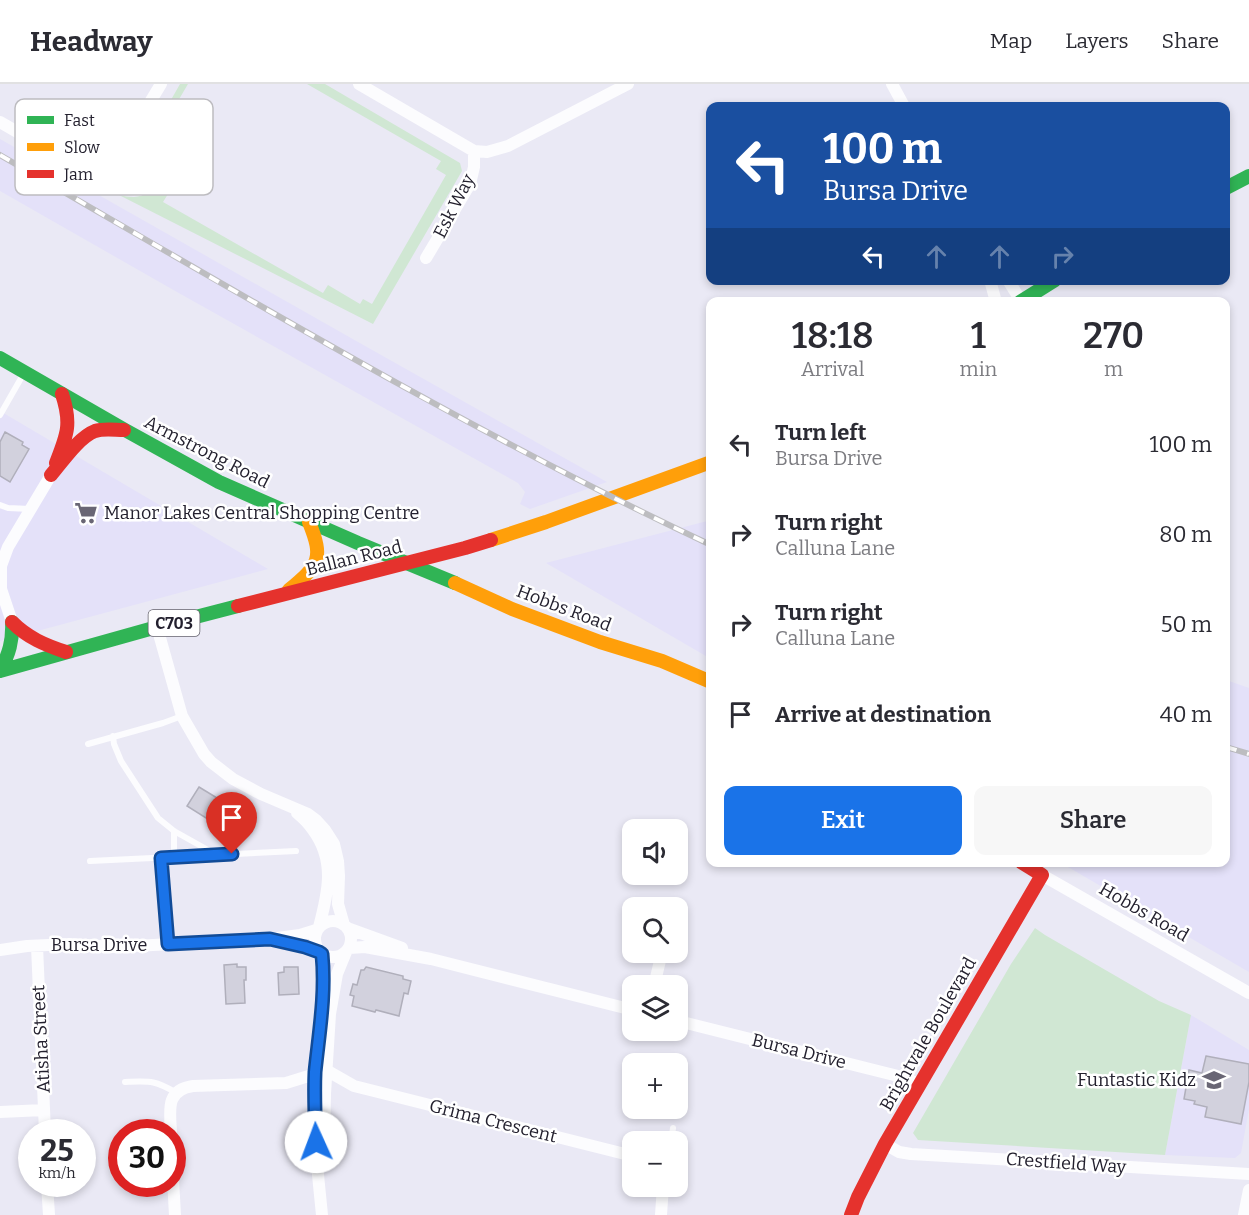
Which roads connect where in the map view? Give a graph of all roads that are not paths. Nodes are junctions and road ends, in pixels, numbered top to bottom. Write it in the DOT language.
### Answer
graph roads {
  1 [pos="161,84"];
  2 [pos="359,84"];
  3 [pos="628,84"];
  4 [pos="892,84"];
  5 [pos="152,99"];
  6 [pos="902,102"];
  7 [pos="0,122"];
  8 [pos="15,131"];
  9 [pos="474,151"];
  10 [pos="1249,176"];
  11 [pos="1230,186"];
  12 [pos="426,258"];
  13 [pos="1047,285"];
  14 [pos="1027,297"];
  15 [pos="0,358"];
  16 [pos="25,372"];
  17 [pos="62,393"];
  18 [pos="0,415"];
  19 [pos="125,430"];
  20 [pos="706,464"];
  21 [pos="51,476"];
  22 [pos="0,505"];
  23 [pos="31,509"];
  24 [pos="309,522"];
  25 [pos="407,563"];
  26 [pos="1,589"];
  27 [pos="282,595"];
  28 [pos="12,622"];
  29 [pos="157,627"];
  30 [pos="66,652"];
  31 [pos="0,671"];
  32 [pos="706,680"];
  33 [pos="182,716"];
  34 [pos="113,736"];
  35 [pos="88,744"];
  36 [pos="294,809"];
  37 [pos="174,831"];
  38 [pos="296,851"];
  39 [pos="210,855"];
  40 [pos="174,857"];
  41 [pos="161,858"];
  42 [pos="90,861"];
  43 [pos="1029,867"];
  44 [pos="1042,875"];
  45 [pos="346,927"];
  46 [pos="318,929"];
  47 [pos="270,939"];
  48 [pos="168,944"];
  49 [pos="37,946"];
  50 [pos="0,950"];
  51 [pos="347,950"];
  52 [pos="320,953"];
  53 [pos="431,959"];
  54 [pos="1249,993"];
  55 [pos="622,1007"];
  56 [pos="688,1023"];
  57 [pos="321,1072"];
  58 [pos="125,1082"];
  59 [pos="286,1083"];
  60 [pos="919,1084"];
  61 [pos="354,1086"];
  62 [pos="177,1093"];
  63 [pos="320,1094"];
  64 [pos="44,1110"];
  65 [pos="0,1112"];
  66 [pos="44,1119"];
  67 [pos="171,1119"];
  68 [pos="673,1128"];
  69 [pos="673,1131"];
  70 [pos="885,1144"];
  71 [pos="622,1153"];
  72 [pos="1249,1174"];
  73 [pos="1249,1190"];
  74 [pos="48,1197"];
  75 [pos="174,1197"];
  76 [pos="662,1197"];
  77 [pos="321,1211"];
  78 [pos="49,1215"];
  79 [pos="175,1215"];
  80 [pos="661,1215"];
  81 [pos="851,1215"];
  82 [pos="1244,1215"];
  1 -- 5 [label="street"];
  2 -- 9 [label="street"];
  3 -- 9 [label="street"];
  4 -- 6 [label="street"];
  7 -- 8 [label="street"];
  9 -- 12 [label="street, Esk Way"];
  10 -- 11 [label="street"];
  13 -- 14 [label="street"];
  15 -- 16 [label="street, Armstrong Road"];
  16 -- 17 [label="street, Armstrong Road"];
  16 -- 18 [label="lane"];
  17 -- 19 [label="street, Armstrong Road"];
  17 -- 21 [label="street"];
  19 -- 21 [label="street"];
  19 -- 24 [label="street, Armstrong Road"];
  20 -- 25 [label="street, Ballan Road / C703"];
  21 -- 23 [label="street"];
  22 -- 23 [label="lane"];
  23 -- 26 [label="street"];
  24 -- 25 [label="street, Armstrong Road"];
  24 -- 27 [label="street"];
  25 -- 27 [label="street, Ballan Road / C703"];
  25 -- 32 [label="street, Hobbs Road"];
  26 -- 28 [label="street"];
  27 -- 29 [label="street, Ballan Road / C703"];
  28 -- 30 [label="street"];
  28 -- 31 [label="street"];
  29 -- 30 [label="street, Ballan Road / C703"];
  29 -- 33 [label="street"];
  30 -- 31 [label="street, Ballan Road / C703"];
  33 -- 34 [label="lane"];
  33 -- 36 [label="street"];
  34 -- 35 [label="lane"];
  34 -- 37 [label="lane"];
  36 -- 45 [label="street"];
  36 -- 46 [label="street"];
  37 -- 39 [label="lane"];
  37 -- 40 [label="lane"];
  38 -- 39 [label="lane"];
  39 -- 40 [label="lane"];
  40 -- 41 [label="lane"];
  41 -- 42 [label="lane"];
  41 -- 48 [label="lane"];
  43 -- 44 [label="street, Hobbs Road"];
  44 -- 54 [label="street, Hobbs Road"];
  44 -- 60 [label="street, Brightvale Boulevard"];
  45 -- 46 [label="street"];
  45 -- 51 [label="street"];
  45 -- 53 [label="street"];
  46 -- 47 [label="street, Bursa Drive"];
  46 -- 52 [label="street"];
  47 -- 48 [label="street, Bursa Drive"];
  47 -- 52 [label="street, Bursa Drive"];
  48 -- 49 [label="street, Bursa Drive"];
  49 -- 50 [label="street, Bursa Drive"];
  49 -- 64 [label="street, Atisha Street"];
  51 -- 52 [label="street"];
  51 -- 53 [label="street"];
  51 -- 57 [label="street"];
  52 -- 57 [label="street"];
  53 -- 55 [label="street"];
  56 -- 60 [label="street, Bursa Drive"];
  57 -- 59 [label="street"];
  57 -- 61 [label="street, Grima Crescent"];
  57 -- 63 [label="street"];
  58 -- 62 [label="lane"];
  59 -- 62 [label="street"];
  59 -- 63 [label="street"];
  60 -- 70 [label="street, Brightvale Boulevard"];
  61 -- 63 [label="street, Grima Crescent"];
  61 -- 71 [label="street, Grima Crescent"];
  62 -- 67 [label="street"];
  63 -- 77 [label="street"];
  64 -- 65 [label="street"];
  64 -- 66 [label="street, Atisha Street"];
  68 -- 69 [label="lane"];
  70 -- 72 [label="street, Crestfield Way"];
  70 -- 81 [label="street, Brightvale Boulevard"];
  73 -- 82 [label="street"];
  74 -- 78 [label="street"];
  75 -- 79 [label="street"];
  76 -- 80 [label="street"];
}
